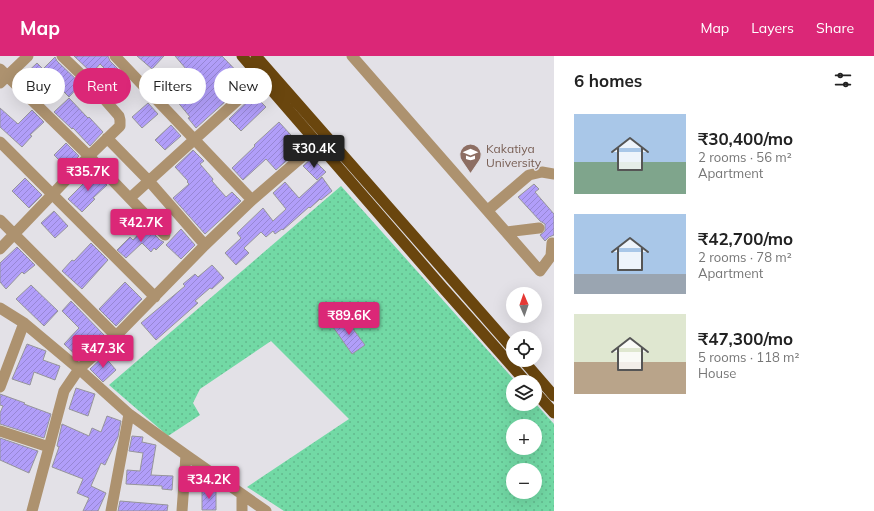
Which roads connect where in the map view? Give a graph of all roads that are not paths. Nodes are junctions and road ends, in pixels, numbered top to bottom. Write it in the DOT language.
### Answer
graph roads {
  1 [pos="28,56"];
  2 [pos="62,56"];
  3 [pos="115,56"];
  4 [pos="242,56"];
  5 [pos="256,56"];
  6 [pos="357,58"];
  7 [pos="253,68"];
  8 [pos="2,76"];
  9 [pos="272,90"];
  10 [pos="234,104"];
  11 [pos="107,138"];
  12 [pos="195,140"];
  13 [pos="0,142"];
  14 [pos="318,143"];
  15 [pos="89,156"];
  16 [pos="554,174"];
  17 [pos="149,181"];
  18 [pos="52,193"];
  19 [pos="130,198"];
  20 [pos="252,200"];
  21 [pos="488,210"];
  22 [pos="0,220"];
  23 [pos="538,228"];
  24 [pos="506,232"];
  25 [pos="14,234"];
  26 [pos="165,235"];
  27 [pos="552,243"];
  28 [pos="205,245"];
  29 [pos="0,249"];
  30 [pos="155,297"];
  31 [pos="0,308"];
  32 [pos="24,323"];
  33 [pos="116,336"];
  34 [pos="506,341"];
  35 [pos="529,367"];
  36 [pos="79,369"];
  37 [pos="520,375"];
  38 [pos="0,387"];
  39 [pos="554,396"];
  40 [pos="542,400"];
  41 [pos="554,413"];
  42 [pos="129,414"];
  43 [pos="0,431"];
  44 [pos="49,447"];
  45 [pos="186,455"];
  46 [pos="242,495"];
  47 [pos="32,511"];
  48 [pos="111,511"];
  49 [pos="182,511"];
  50 [pos="242,511"];
  51 [pos="266,511"];
  1 -- 8 [label="street"];
  2 -- 11 [label="street"];
  3 -- 12 [label="street"];
  4 -- 7 [label="highway"];
  5 -- 34 [label="highway"];
  6 -- 21 [label="street"];
  8 -- 15 [label="street"];
  9 -- 14 [label="highway"];
  10 -- 12 [label="street"];
  11 -- 15 [label="street"];
  11 -- 17 [label="street"];
  12 -- 17 [label="street"];
  12 -- 20 [label="street"];
  13 -- 18 [label="street"];
  14 -- 20 [label="street"];
  14 -- 37 [label="highway"];
  15 -- 18 [label="street"];
  15 -- 19 [label="street"];
  16 -- 21 [label="street"];
  17 -- 19 [label="street"];
  17 -- 28 [label="street"];
  18 -- 25 [label="street"];
  18 -- 30 [label="street"];
  19 -- 26 [label="street"];
  20 -- 28 [label="street"];
  21 -- 24 [label="street"];
  22 -- 25 [label="street"];
  23 -- 24 [label="street"];
  24 -- 27 [label="street"];
  25 -- 29 [label="street"];
  25 -- 33 [label="street"];
  28 -- 30 [label="street"];
  30 -- 33 [label="street"];
  31 -- 32 [label="street"];
  32 -- 36 [label="street"];
  32 -- 38 [label="street"];
  33 -- 36 [label="street"];
  35 -- 39 [label="highway"];
  36 -- 42 [label="street"];
  36 -- 44 [label="street"];
  40 -- 41 [label="highway"];
  42 -- 45 [label="street"];
  42 -- 48 [label="street"];
  43 -- 44 [label="street"];
  44 -- 47 [label="street"];
  45 -- 46 [label="street"];
  45 -- 49 [label="street"];
  46 -- 50 [label="street"];
  46 -- 51 [label="street"];
}
